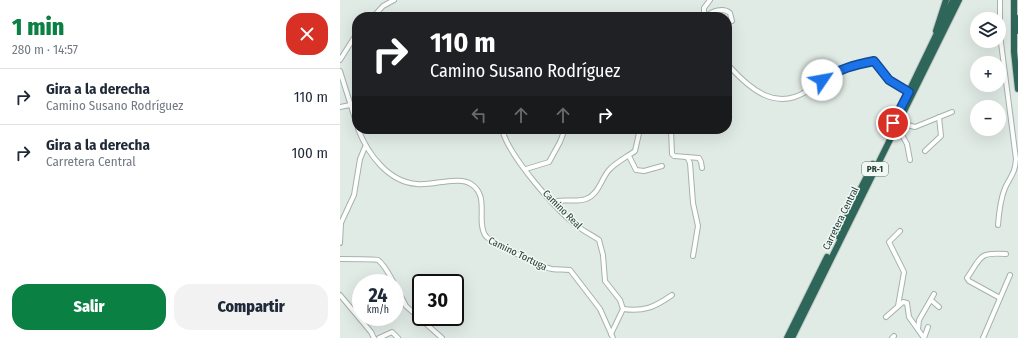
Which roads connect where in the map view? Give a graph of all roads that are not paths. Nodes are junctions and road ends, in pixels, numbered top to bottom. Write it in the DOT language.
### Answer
graph roads {
  1 [pos="394,0"];
  2 [pos="710,0"];
  3 [pos="946,0"];
  4 [pos="953,0"];
  5 [pos="959,0"];
  6 [pos="1000,0"];
  7 [pos="1014,0"];
  8 [pos="378,12"];
  9 [pos="704,12"];
  10 [pos="712,12"];
  11 [pos="728,12"];
  12 [pos="1018,18"];
  13 [pos="1018,31"];
  14 [pos="936,36"];
  15 [pos="352,41"];
  16 [pos="340,60"];
  17 [pos="732,69"];
  18 [pos="340,71"];
  19 [pos="1018,89"];
  20 [pos="909,92"];
  21 [pos="350,105"];
  22 [pos="340,107"];
  23 [pos="352,111"];
  24 [pos="952,112"];
  25 [pos="903,114"];
  26 [pos="939,117"];
  27 [pos="904,124"];
  28 [pos="360,134"];
  29 [pos="504,134"];
  30 [pos="563,134"];
  31 [pos="639,134"];
  32 [pos="671,134"];
  33 [pos="366,147"];
  34 [pos="925,151"];
  35 [pos="629,156"];
  36 [pos="687,157"];
  37 [pos="910,160"];
  38 [pos="662,166"];
  39 [pos="702,168"];
  40 [pos="526,169"];
  41 [pos="552,202"];
  42 [pos="998,225"];
  43 [pos="900,232"];
  44 [pos="340,243"];
  45 [pos="1006,254"];
  46 [pos="693,256"];
  47 [pos="340,259"];
  48 [pos="388,274"];
  49 [pos="1010,276"];
  50 [pos="672,294"];
  51 [pos="934,294"];
  52 [pos="340,295"];
  53 [pos="1000,298"];
  54 [pos="932,300"];
  55 [pos="404,302"];
  56 [pos="898,306"];
  57 [pos="939,307"];
  58 [pos="622,309"];
  59 [pos="886,317"];
  60 [pos="928,327"];
  61 [pos="918,330"];
  62 [pos="612,336"];
  63 [pos="374,338"];
  64 [pos="379,338"];
  65 [pos="398,338"];
  66 [pos="442,338"];
  67 [pos="787,338"];
  68 [pos="792,338"];
  69 [pos="924,338"];
  70 [pos="983,338"];
  1 -- 8 [label="street"];
  2 -- 9 [label="street"];
  3 -- 14 [label="highway"];
  4 -- 14 [label="highway, Carretera Central / PR-1"];
  5 -- 25 [label="highway, Carretera Central / PR-1"];
  6 -- 42 [label="street"];
  7 -- 19 [label="highway"];
  10 -- 11 [label="street"];
  12 -- 13 [label="highway"];
  14 -- 20 [label="highway, Carretera Central / PR-1"];
  15 -- 16 [label="street"];
  17 -- 20 [label="street"];
  18 -- 21 [label="street"];
  20 -- 67 [label="highway, Carretera Central / PR-1"];
  21 -- 22 [label="street"];
  21 -- 23 [label="street"];
  24 -- 26 [label="street"];
  25 -- 27 [label="street"];
  25 -- 68 [label="highway, Carretera Central / PR-1"];
  26 -- 27 [label="street"];
  26 -- 34 [label="street"];
  27 -- 37 [label="street"];
  28 -- 33 [label="street, Camino Tortuga"];
  29 -- 40 [label="street, Camino Real"];
  30 -- 40 [label="street"];
  31 -- 35 [label="street"];
  32 -- 36 [label="street"];
  33 -- 44 [label="street"];
  33 -- 62 [label="street, Camino Tortuga"];
  35 -- 38 [label="street"];
  35 -- 41 [label="street"];
  36 -- 39 [label="street"];
  36 -- 46 [label="street"];
  40 -- 41 [label="street, Camino Real"];
  41 -- 58 [label="street, Camino Real"];
  43 -- 56 [label="street"];
  45 -- 53 [label="street"];
  47 -- 48 [label="street"];
  49 -- 53 [label="street"];
  50 -- 58 [label="street"];
  51 -- 54 [label="street"];
  52 -- 63 [label="street"];
  53 -- 70 [label="street"];
  54 -- 57 [label="street"];
  54 -- 61 [label="street"];
  55 -- 66 [label="street"];
  56 -- 59 [label="street"];
  56 -- 61 [label="street"];
  58 -- 62 [label="street"];
  60 -- 69 [label="street"];
  61 -- 69 [label="street"];
  64 -- 65 [label="street"];
}
